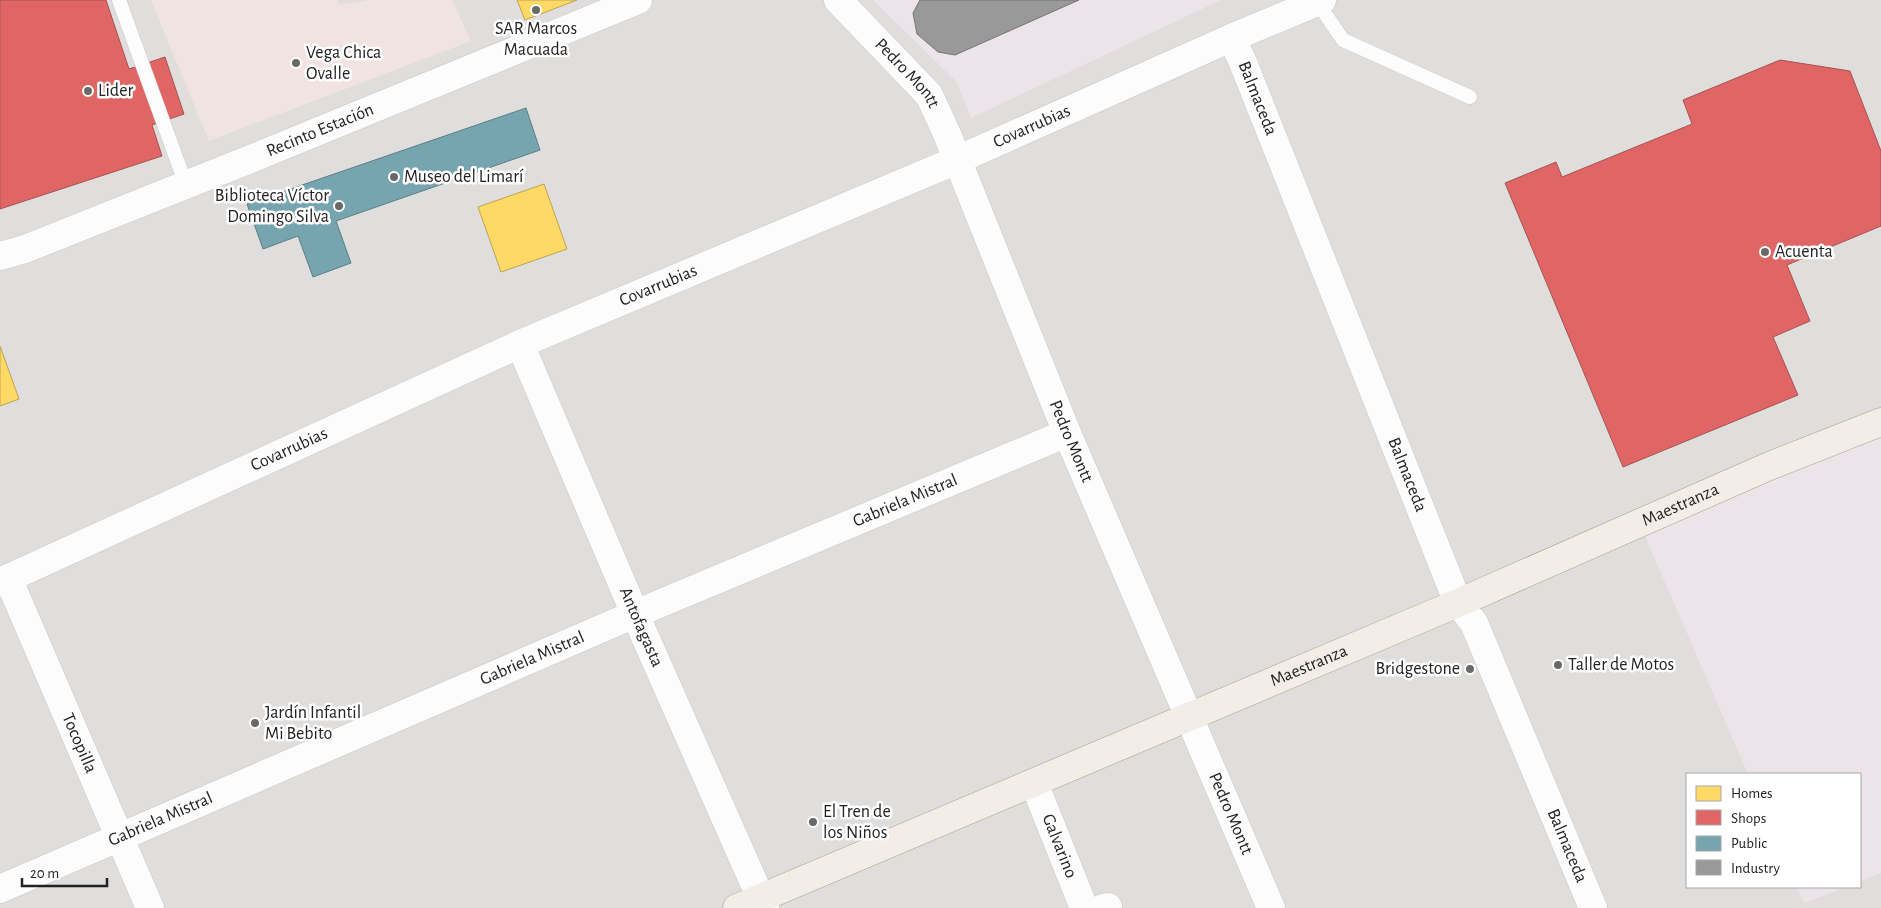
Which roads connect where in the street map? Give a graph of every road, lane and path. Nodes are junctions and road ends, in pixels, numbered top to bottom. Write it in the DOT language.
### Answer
graph roads {
  1 [pos="119,0"];
  2 [pos="638,0"];
  3 [pos="838,0"];
  4 [pos="1319,1"];
  5 [pos="1231,38"];
  6 [pos="1470,98"];
  7 [pos="957,160"];
  8 [pos="186,185"];
  9 [pos="0,256"];
  10 [pos="520,344"];
  11 [pos="1881,422"];
  12 [pos="1067,433"];
  13 [pos="4,580"];
  14 [pos="1458,603"];
  15 [pos="635,614"];
  16 [pos="1189,716"];
  17 [pos="1034,783"];
  18 [pos="119,838"];
  19 [pos="0,889"];
  20 [pos="754,905"];
  21 [pos="150,908"];
  22 [pos="1084,908"];
  23 [pos="1103,908"];
  24 [pos="1108,908"];
  25 [pos="1271,908"];
  26 [pos="1594,908"];
  1 -- 8 [label="lane"];
  2 -- 8 [label="street, Recinto Estación"];
  3 -- 7 [label="street, Pedro Montt"];
  4 -- 5 [label="street, Covarrubias"];
  4 -- 6 [label="lane"];
  5 -- 7 [label="street, Covarrubias"];
  5 -- 14 [label="street, Balmaceda"];
  7 -- 10 [label="street, Covarrubias"];
  7 -- 12 [label="street, Pedro Montt"];
  8 -- 9 [label="street, Recinto Estación"];
  10 -- 13 [label="street, Covarrubias"];
  10 -- 15 [label="street, Antofagasta"];
  11 -- 14 [label="main road, Maestranza"];
  12 -- 15 [label="street, Gabriela Mistral"];
  12 -- 16 [label="street, Pedro Montt"];
  13 -- 18 [label="street, Tocopilla"];
  14 -- 16 [label="main road, Maestranza"];
  14 -- 26 [label="street, Balmaceda"];
  15 -- 18 [label="street, Gabriela Mistral"];
  15 -- 20 [label="street, Antofagasta"];
  16 -- 17 [label="main road, Maestranza"];
  16 -- 25 [label="street, Pedro Montt"];
  17 -- 20 [label="main road, Maestranza"];
  17 -- 22 [label="street, Galvarino"];
  18 -- 19 [label="street, Gabriela Mistral"];
  18 -- 21 [label="street, Tocopilla"];
  23 -- 24 [label="street"];
}
